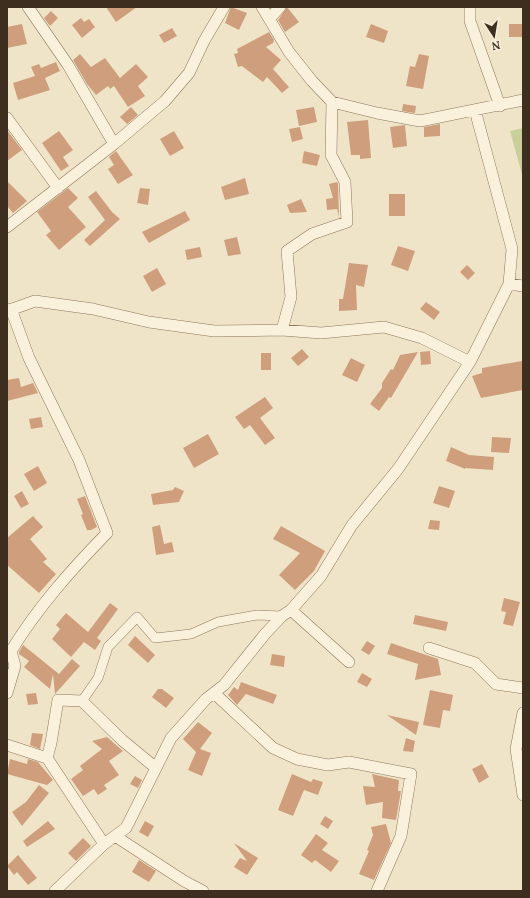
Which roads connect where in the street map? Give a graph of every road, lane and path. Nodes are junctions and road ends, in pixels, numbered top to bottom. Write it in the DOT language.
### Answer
graph roads {
  1 [pos="28,7"];
  2 [pos="224,7"];
  3 [pos="262,7"];
  4 [pos="280,7"];
  5 [pos="470,7"];
  6 [pos="270,18"];
  7 [pos="523,100"];
  8 [pos="332,102"];
  9 [pos="500,106"];
  10 [pos="475,110"];
  11 [pos="7,118"];
  12 [pos="114,144"];
  13 [pos="58,188"];
  14 [pos="7,227"];
  15 [pos="509,284"];
  16 [pos="523,286"];
  17 [pos="9,310"];
  18 [pos="282,330"];
  19 [pos="470,362"];
  20 [pos="286,613"];
  21 [pos="429,648"];
  22 [pos="349,662"];
  23 [pos="523,688"];
  24 [pos="214,693"];
  25 [pos="7,694"];
  26 [pos="82,701"];
  27 [pos="523,713"];
  28 [pos="7,745"];
  29 [pos="46,758"];
  30 [pos="156,768"];
  31 [pos="523,795"];
  32 [pos="115,836"];
  33 [pos="104,844"];
  34 [pos="55,891"];
  35 [pos="203,891"];
  36 [pos="378,891"];
  1 -- 12 [label="street"];
  2 -- 12 [label="street"];
  3 -- 6 [label="street"];
  4 -- 6 [label="street"];
  5 -- 9 [label="street"];
  6 -- 8 [label="street"];
  7 -- 9 [label="street"];
  8 -- 10 [label="street"];
  8 -- 18 [label="street"];
  9 -- 10 [label="street"];
  10 -- 15 [label="street"];
  11 -- 13 [label="street"];
  12 -- 13 [label="street"];
  13 -- 14 [label="street"];
  15 -- 16 [label="street"];
  15 -- 19 [label="street"];
  17 -- 18 [label="street"];
  17 -- 25 [label="street"];
  18 -- 19 [label="street"];
  19 -- 20 [label="street"];
  20 -- 22 [label="street"];
  20 -- 24 [label="street"];
  20 -- 26 [label="street"];
  21 -- 23 [label="street"];
  24 -- 30 [label="street"];
  24 -- 36 [label="street"];
  26 -- 29 [label="street"];
  26 -- 30 [label="street"];
  27 -- 31 [label="street"];
  28 -- 29 [label="street"];
  29 -- 33 [label="street"];
  30 -- 32 [label="street"];
  32 -- 33 [label="street"];
  32 -- 35 [label="street"];
  33 -- 34 [label="street"];
}
